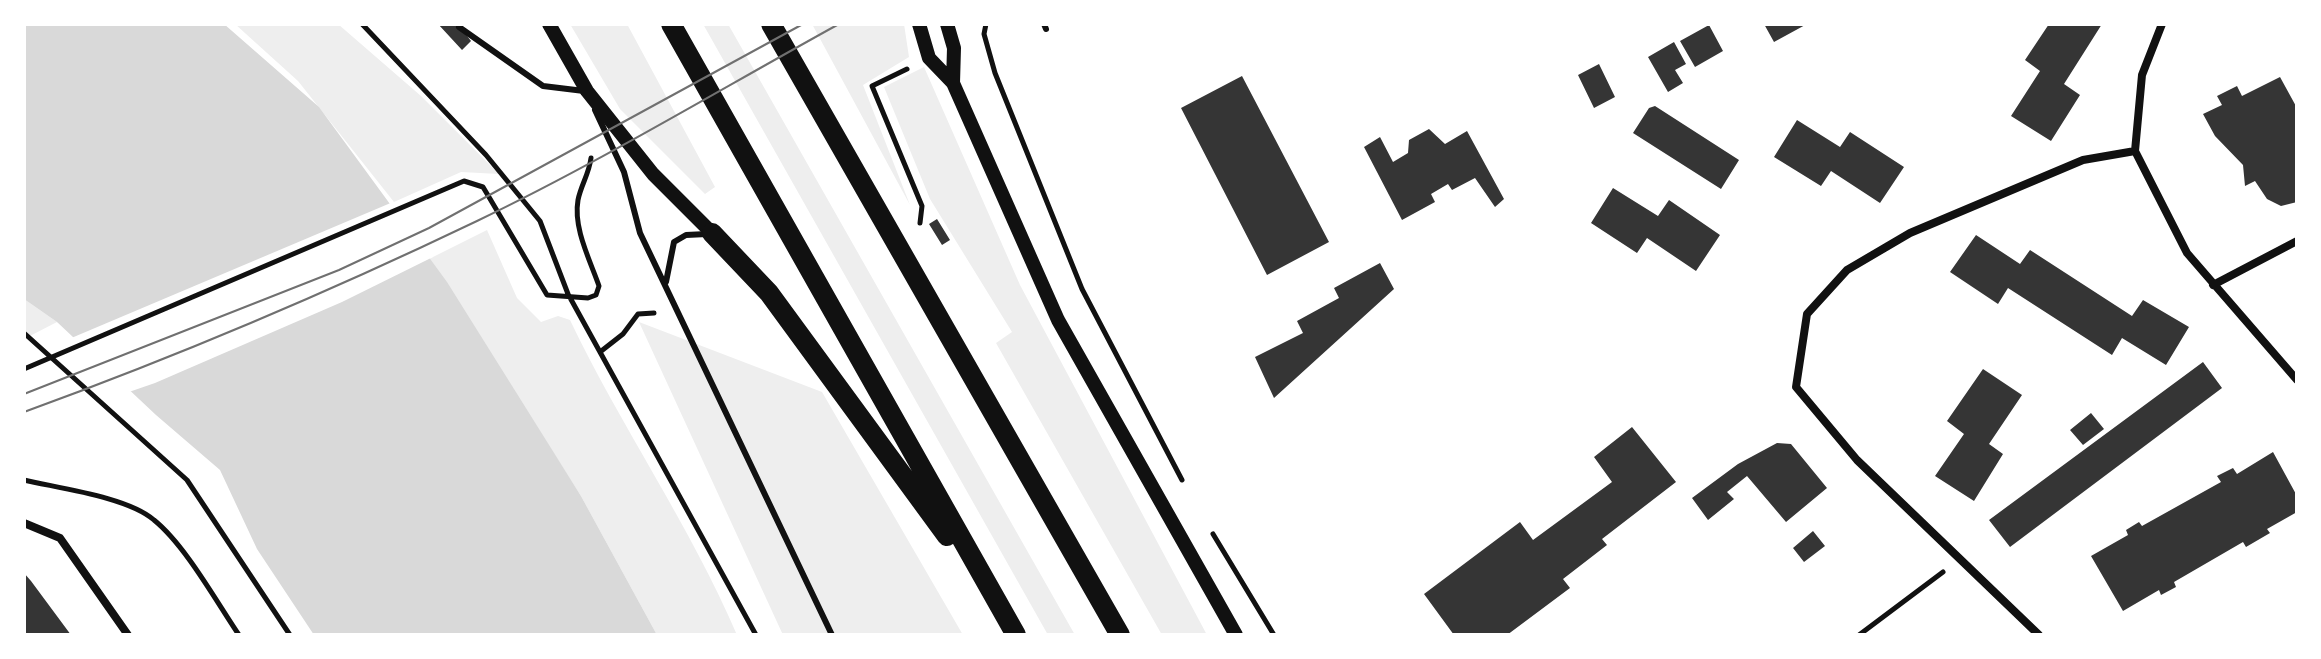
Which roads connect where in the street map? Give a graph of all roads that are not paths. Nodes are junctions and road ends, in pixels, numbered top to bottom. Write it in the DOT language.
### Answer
graph roads {
  1 [pos="549,24"];
  2 [pos="671,24"];
  3 [pos="771,24"];
  4 [pos="919,24"];
  5 [pos="947,24"];
  6 [pos="2162,24"];
  7 [pos="459,27"];
  8 [pos="953,83"];
  9 [pos="587,91"];
  10 [pos="2135,151"];
  11 [pos="712,233"];
  12 [pos="2297,241"];
  13 [pos="2213,285"];
  14 [pos="666,286"];
  15 [pos="2297,380"];
  16 [pos="24,523"];
  17 [pos="1004,614"];
  18 [pos="128,635"];
  19 [pos="832,635"];
  20 [pos="1016,635"];
  21 [pos="1120,635"];
  22 [pos="1236,635"];
  23 [pos="2039,635"];
  1 -- 9 [label="street"];
  2 -- 17 [label="main road"];
  3 -- 21 [label="main road"];
  4 -- 8 [label="street"];
  5 -- 8 [label="street"];
  6 -- 10 [label="street"];
  7 -- 9 [label="lane"];
  8 -- 22 [label="street"];
  9 -- 11 [label="street"];
  9 -- 14 [label="lane"];
  10 -- 13 [label="street"];
  10 -- 23 [label="street"];
  11 -- 14 [label="lane"];
  11 -- 17 [label="main road"];
  12 -- 13 [label="street"];
  13 -- 15 [label="street"];
  14 -- 19 [label="lane"];
  16 -- 18 [label="street"];
  17 -- 20 [label="main road"];
}
